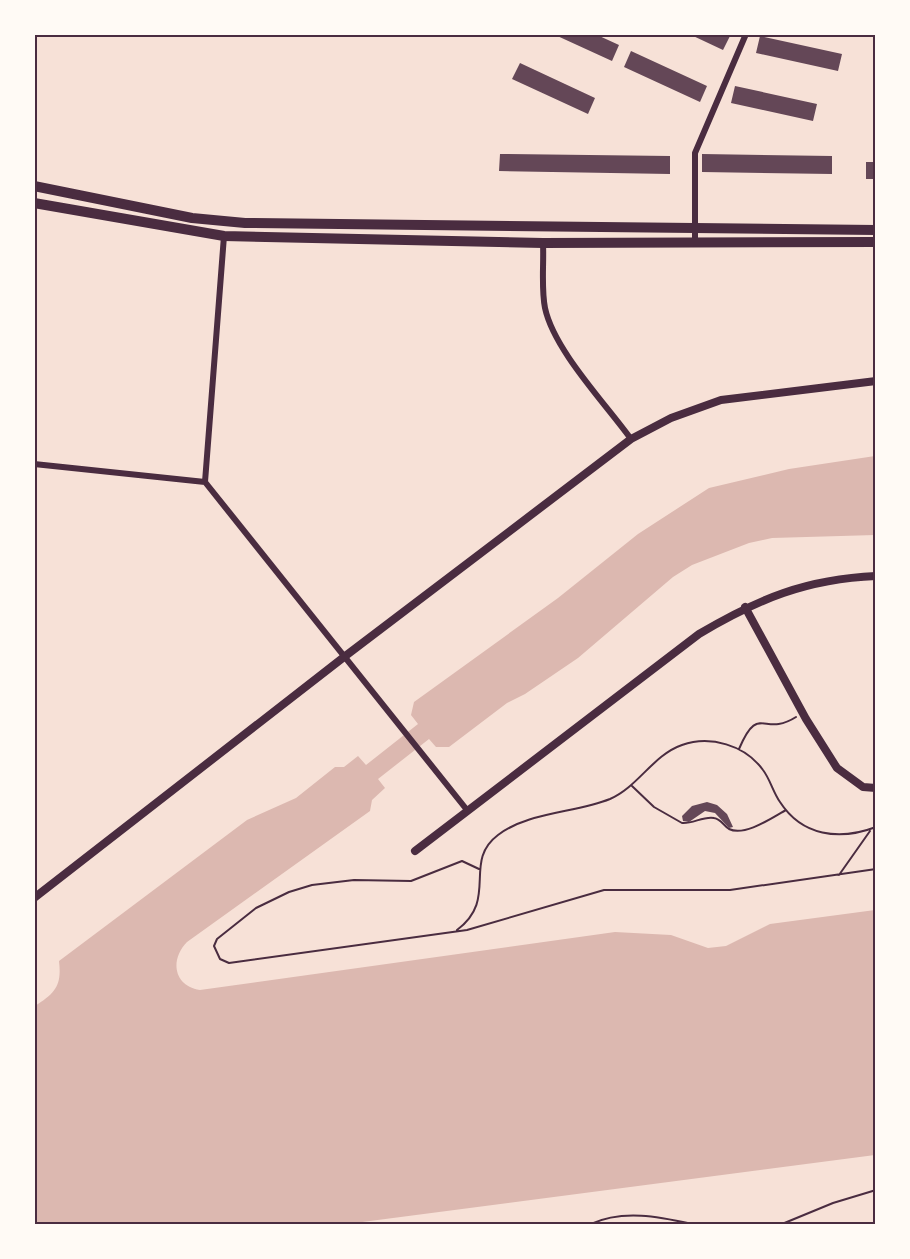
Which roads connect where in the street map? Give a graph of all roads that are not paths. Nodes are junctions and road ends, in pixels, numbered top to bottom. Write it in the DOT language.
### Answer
graph roads {
  1 [pos="746,34"];
  2 [pos="34,186"];
  3 [pos="34,203"];
  4 [pos="695,228"];
  5 [pos="876,230"];
  6 [pos="224,236"];
  7 [pos="876,242"];
  8 [pos="543,243"];
  9 [pos="696,243"];
  10 [pos="876,381"];
  11 [pos="631,438"];
  12 [pos="34,464"];
  13 [pos="205,482"];
  14 [pos="876,576"];
  15 [pos="745,606"];
  16 [pos="344,657"];
  17 [pos="876,788"];
  18 [pos="467,810"];
  19 [pos="415,851"];
  20 [pos="34,898"];
  1 -- 4 [label="street"];
  2 -- 4 [label="main road"];
  3 -- 6 [label="main road"];
  4 -- 5 [label="main road"];
  4 -- 9 [label="street"];
  6 -- 8 [label="main road"];
  6 -- 13 [label="street"];
  7 -- 9 [label="main road"];
  8 -- 9 [label="main road"];
  8 -- 11 [label="street"];
  10 -- 11 [label="street"];
  11 -- 16 [label="street"];
  12 -- 13 [label="street"];
  13 -- 16 [label="street"];
  14 -- 15 [label="street"];
  15 -- 17 [label="street"];
  15 -- 18 [label="street"];
  16 -- 18 [label="street"];
  16 -- 20 [label="street"];
  18 -- 19 [label="street"];
}
